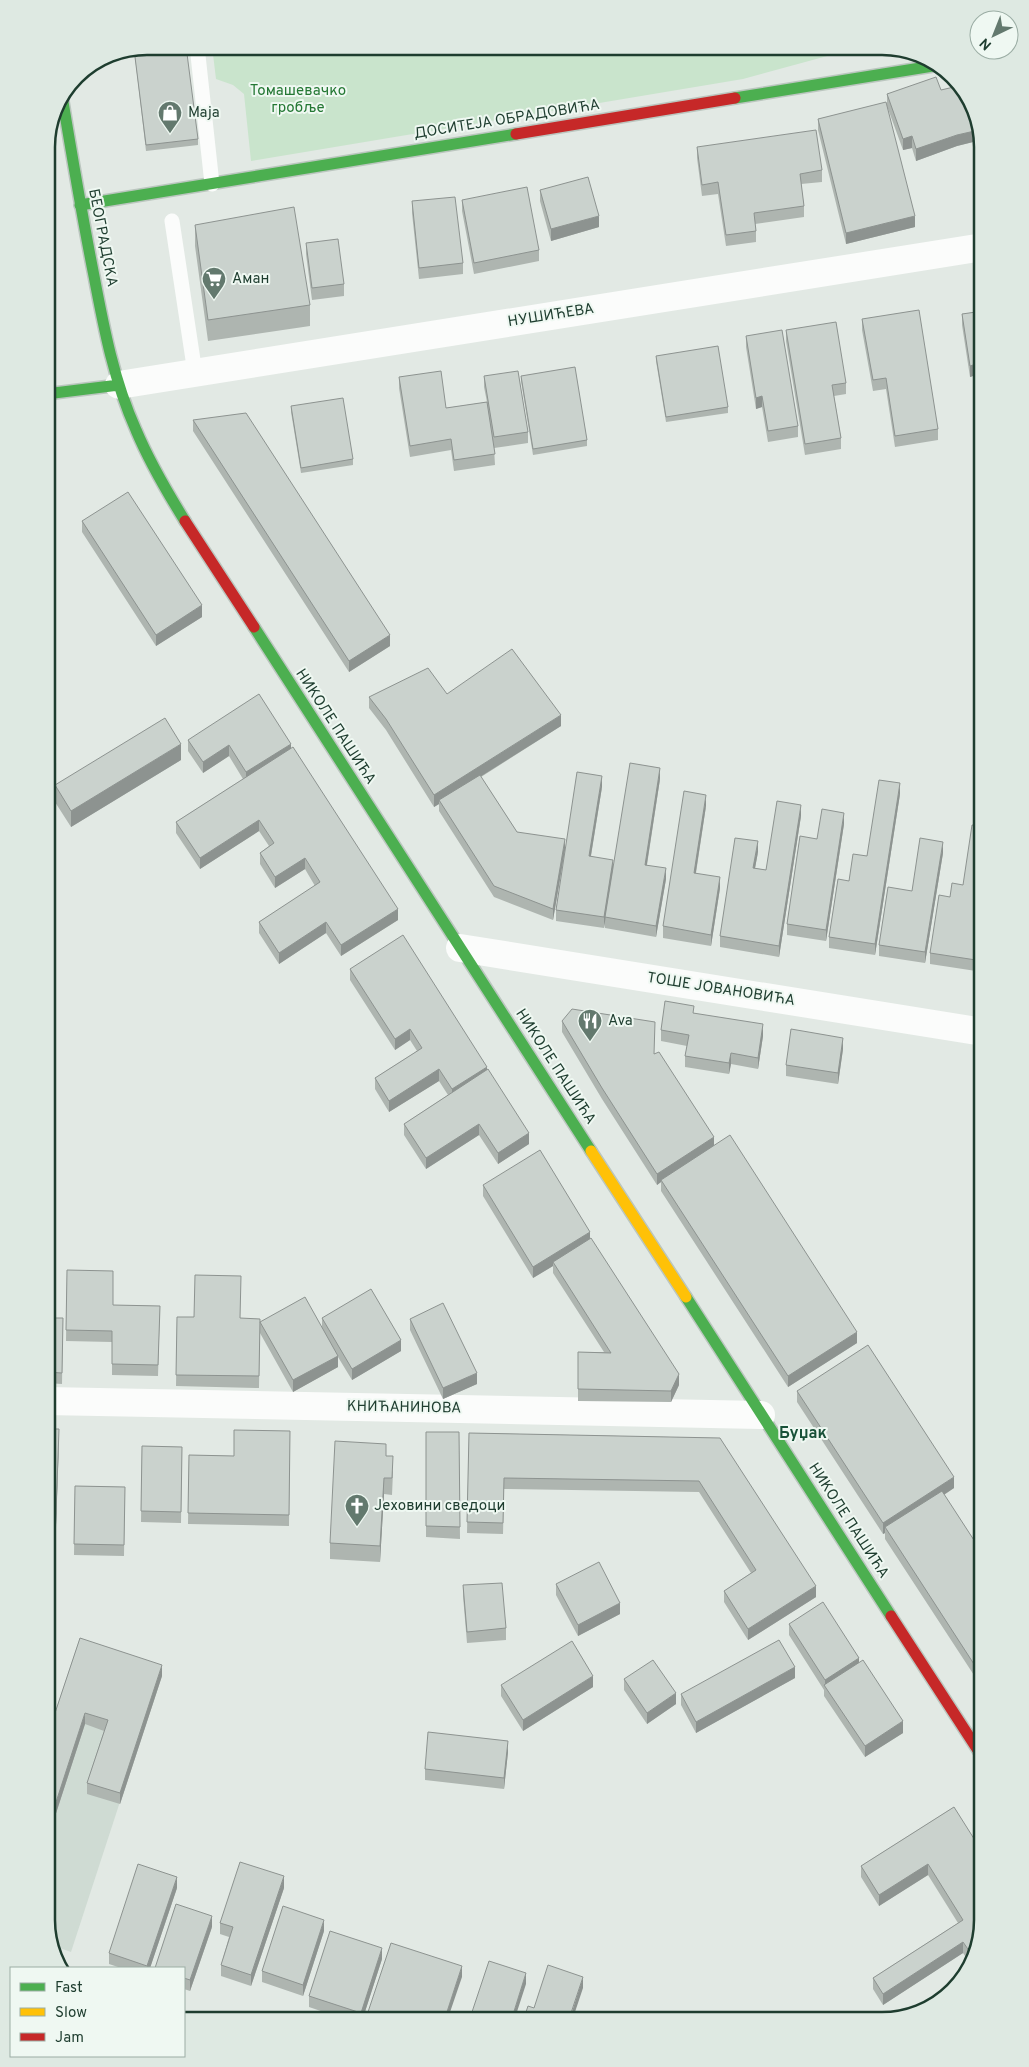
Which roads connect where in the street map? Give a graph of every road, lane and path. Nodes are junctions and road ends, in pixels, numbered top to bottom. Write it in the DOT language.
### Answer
graph roads {
  1 [pos="198,55"];
  2 [pos="928,67"];
  3 [pos="64,107"];
  4 [pos="212,184"];
  5 [pos="80,206"];
  6 [pos="172,221"];
  7 [pos="974,248"];
  8 [pos="195,373"];
  9 [pos="119,385"];
  10 [pos="55,393"];
  11 [pos="460,948"];
  12 [pos="974,1031"];
  13 [pos="55,1401"];
  14 [pos="761,1415"];
  15 [pos="974,1744"];
  1 -- 4 [label="lane"];
  2 -- 4 [label="main road, ДОСИТЕЈА ОБРАДОВИЋА"];
  3 -- 5 [label="main road, БЕОГРАДСКА"];
  4 -- 5 [label="main road, ДОСИТЕЈА ОБРАДОВИЋА"];
  5 -- 9 [label="main road, БЕОГРАДСКА"];
  6 -- 8 [label="lane"];
  7 -- 8 [label="street, НУШИЋЕВА"];
  8 -- 9 [label="street, НУШИЋЕВА"];
  9 -- 10 [label="main road"];
  9 -- 11 [label="main road, НИКОЛЕ ПАШИЋА"];
  11 -- 12 [label="street, ТОШЕ ЈОВАНОВИЋА"];
  11 -- 14 [label="main road, НИКОЛЕ ПАШИЋА"];
  13 -- 14 [label="street, КНИЋАНИНОВА"];
  14 -- 15 [label="main road, НИКОЛЕ ПАШИЋА"];
}
